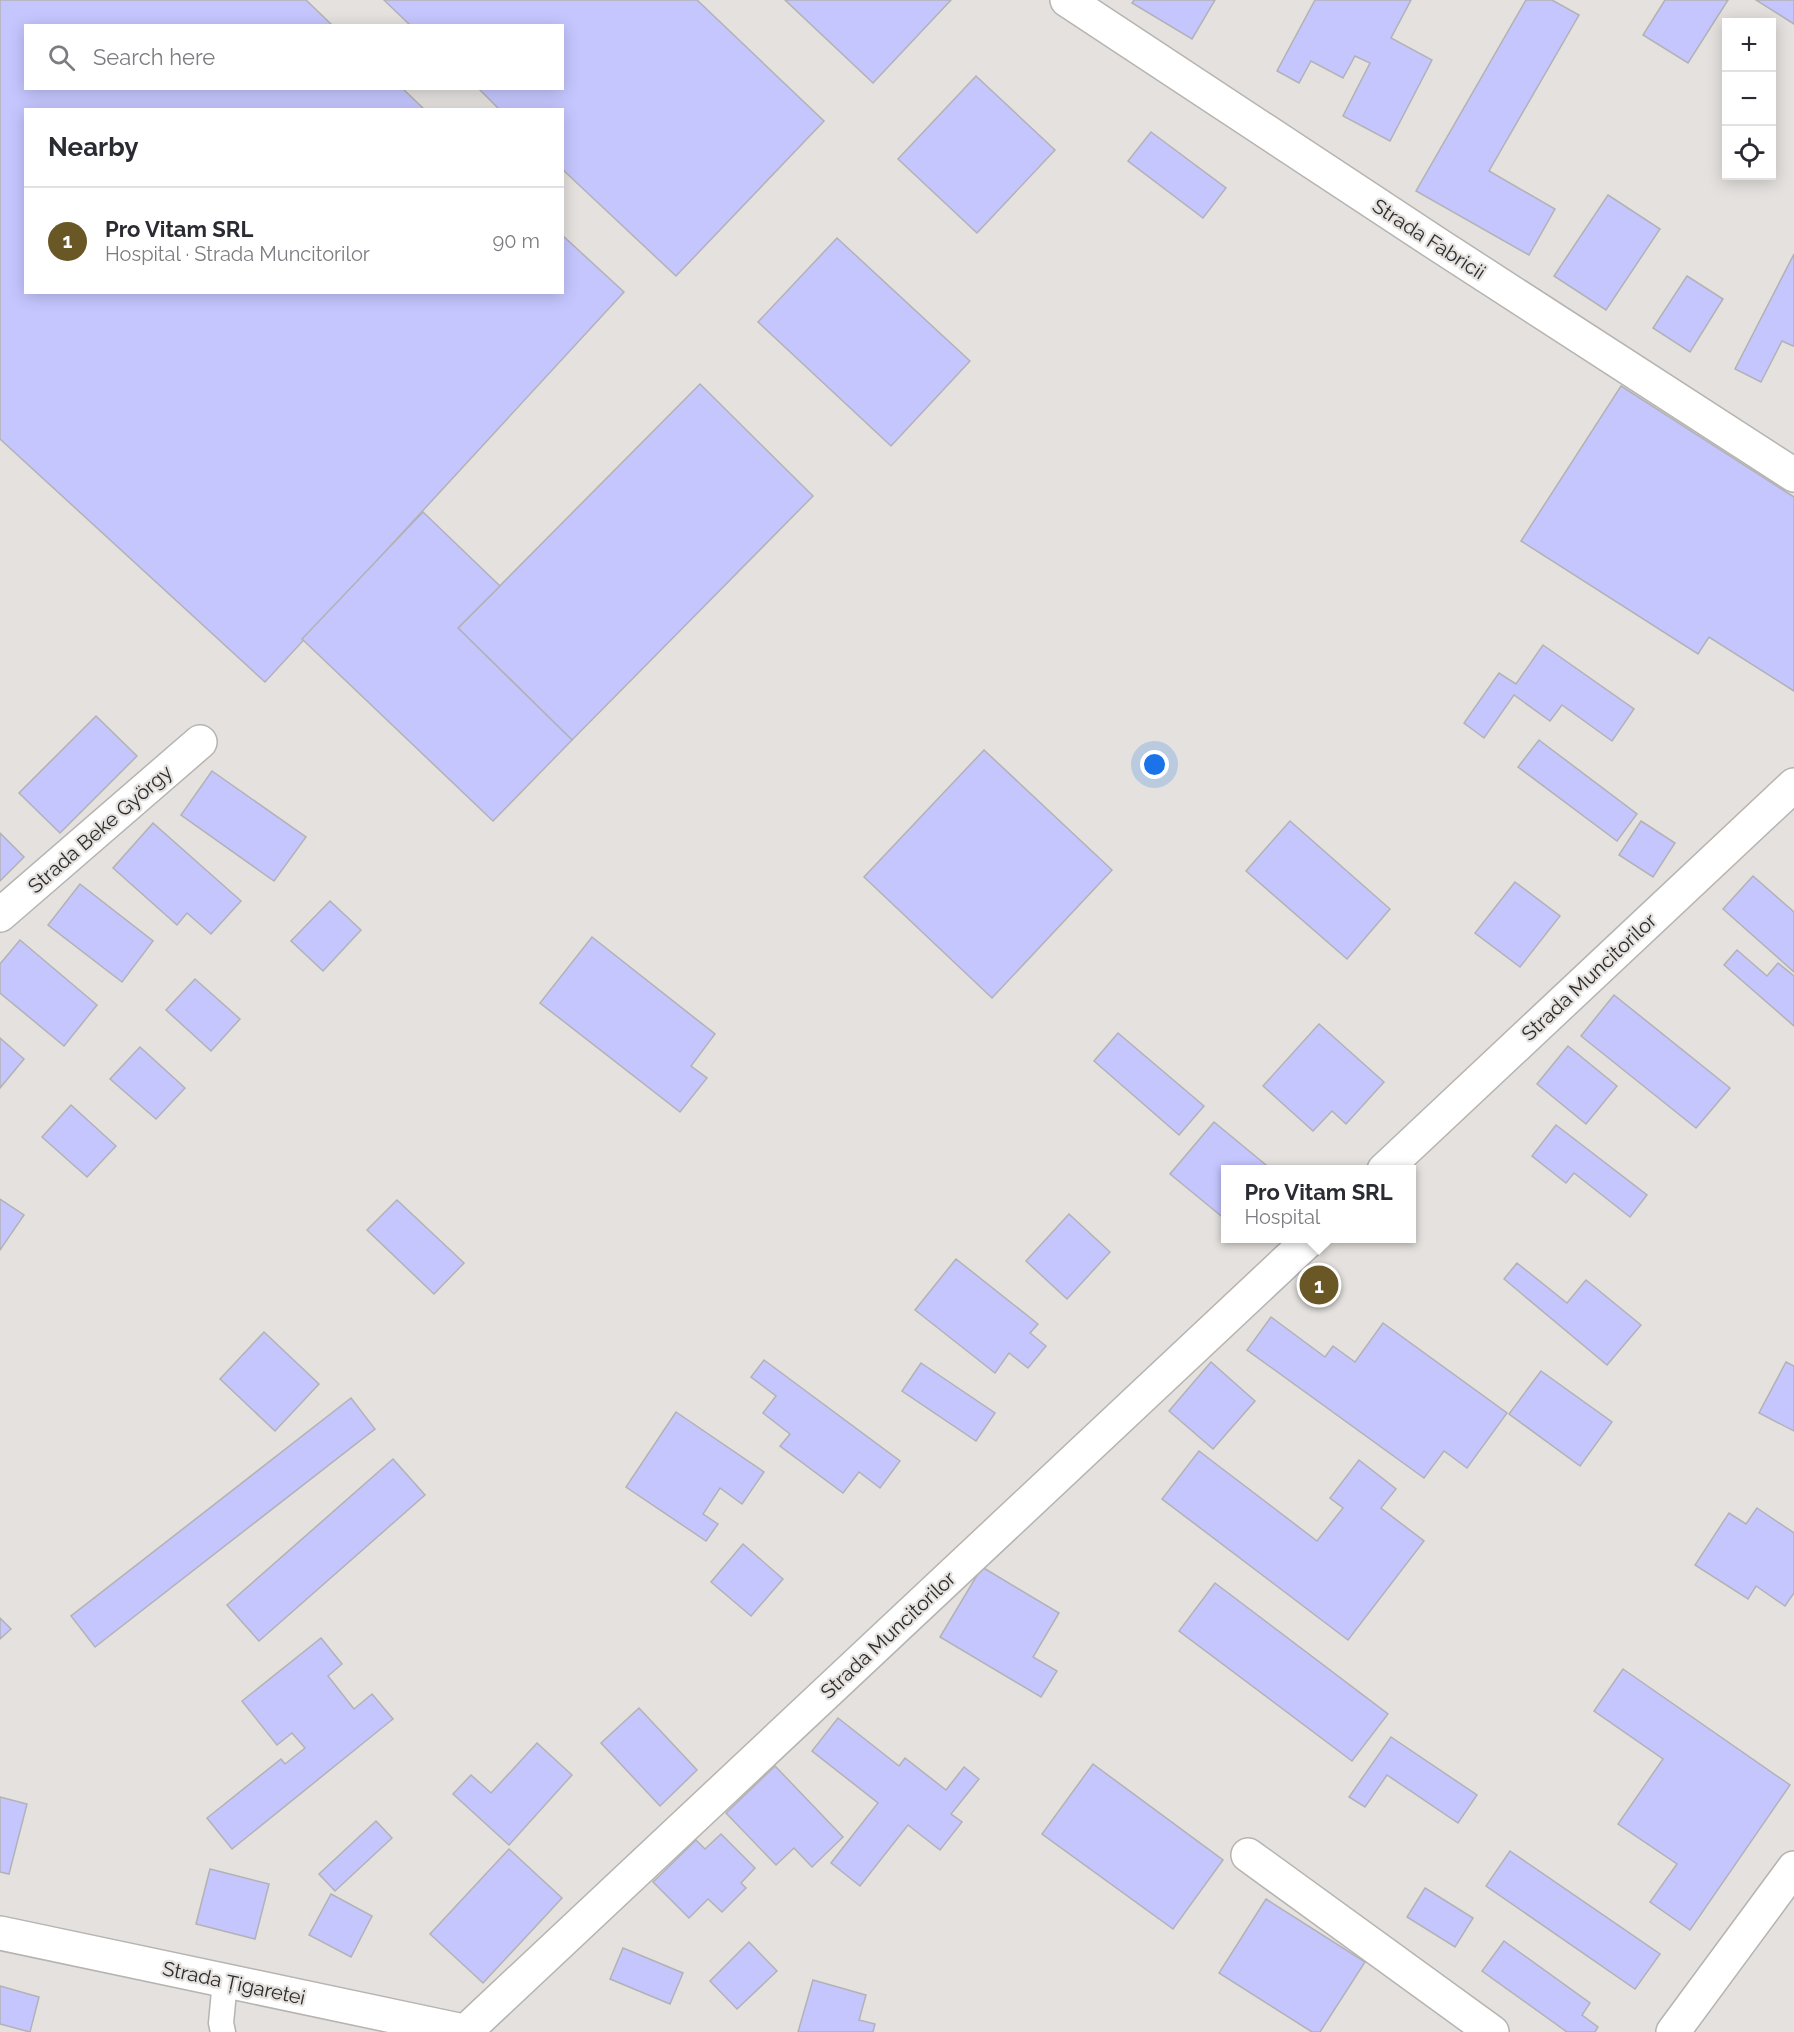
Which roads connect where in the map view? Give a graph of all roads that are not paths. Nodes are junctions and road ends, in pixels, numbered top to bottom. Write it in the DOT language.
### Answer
graph roads {
  1 [pos="1074,2"];
  2 [pos="1794,475"];
  3 [pos="200,742"];
  4 [pos="1794,785"];
  5 [pos="0,915"];
  6 [pos="1389,1165"];
  7 [pos="1307,1243"];
  8 [pos="1248,1855"];
  9 [pos="1794,1868"];
  10 [pos="0,1933"];
  11 [pos="225,1981"];
  12 [pos="223,2032"];
  13 [pos="467,2032"];
  14 [pos="1492,2032"];
  15 [pos="1673,2032"];
  1 -- 2 [label="street, Strada Fabricii"];
  3 -- 5 [label="street, Strada Beke György"];
  4 -- 6 [label="street, Strada Muncitorilor"];
  7 -- 13 [label="street, Strada Muncitorilor"];
  8 -- 14 [label="street"];
  9 -- 15 [label="street"];
  10 -- 11 [label="street, Strada Țigaretei"];
  11 -- 12 [label="lane"];
  11 -- 13 [label="street, Strada Țigaretei"];
}
